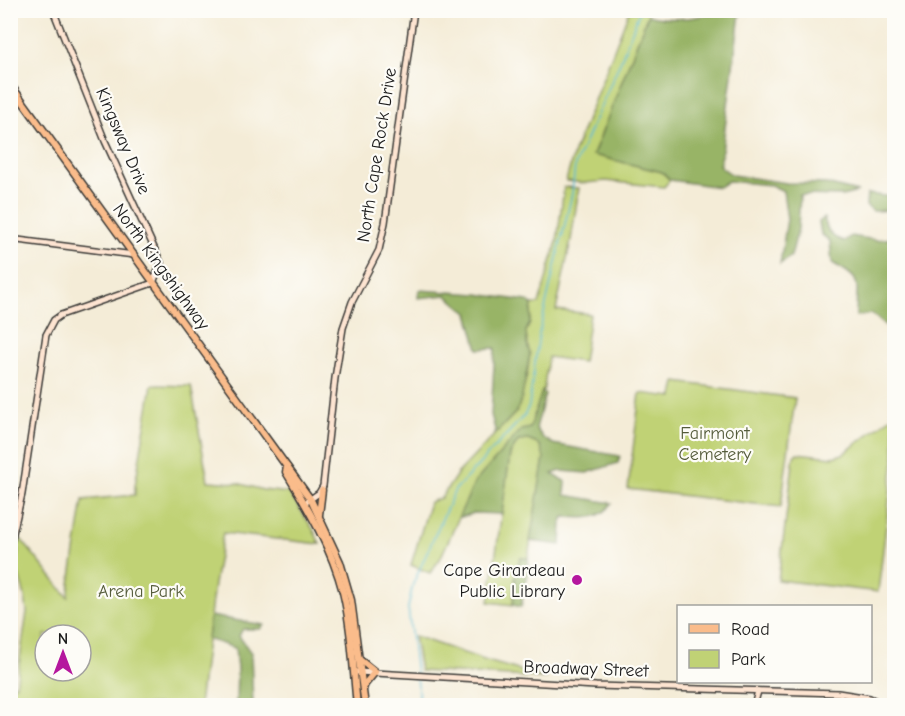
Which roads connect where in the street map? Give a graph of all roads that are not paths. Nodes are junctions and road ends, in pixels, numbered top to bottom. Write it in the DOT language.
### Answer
graph roads {
  1 [pos="53,10"];
  2 [pos="414,10"];
  3 [pos="10,84"];
  4 [pos="10,239"];
  5 [pos="134,255"];
  6 [pos="153,283"];
  7 [pos="322,490"];
  8 [pos="308,501"];
  9 [pos="319,516"];
  10 [pos="10,546"];
  11 [pos="10,593"];
  12 [pos="10,609"];
  13 [pos="359,659"];
  14 [pos="357,672"];
  15 [pos="375,672"];
  16 [pos="363,690"];
  17 [pos="758,691"];
  18 [pos="357,705"];
  19 [pos="365,705"];
  20 [pos="754,705"];
  21 [pos="887,705"];
  1 -- 6 [label="street, Kingsway Drive"];
  2 -- 7 [label="street, North Cape Rock Drive"];
  3 -- 5 [label="main road, North Kingshighway"];
  4 -- 5 [label="street"];
  5 -- 6 [label="main road, North Kingshighway"];
  6 -- 8 [label="main road, North Kingshighway"];
  6 -- 10 [label="street"];
  7 -- 8 [label="street"];
  7 -- 9 [label="main road"];
  8 -- 9 [label="main road, North Kingshighway"];
  8 -- 14 [label="main road, North Kingshighway"];
  9 -- 13 [label="main road, North Kingshighway"];
  11 -- 12 [label="street"];
  13 -- 14 [label="main road, North Kingshighway"];
  13 -- 15 [label="main road"];
  14 -- 15 [label="street, Broadway Street"];
  14 -- 16 [label="main road, North Kingshighway"];
  14 -- 18 [label="main road, North Kingshighway"];
  15 -- 16 [label="main road"];
  15 -- 17 [label="street, Broadway Street"];
  16 -- 19 [label="main road, North Kingshighway"];
  17 -- 20 [label="street"];
  17 -- 21 [label="street, Broadway Street"];
}
